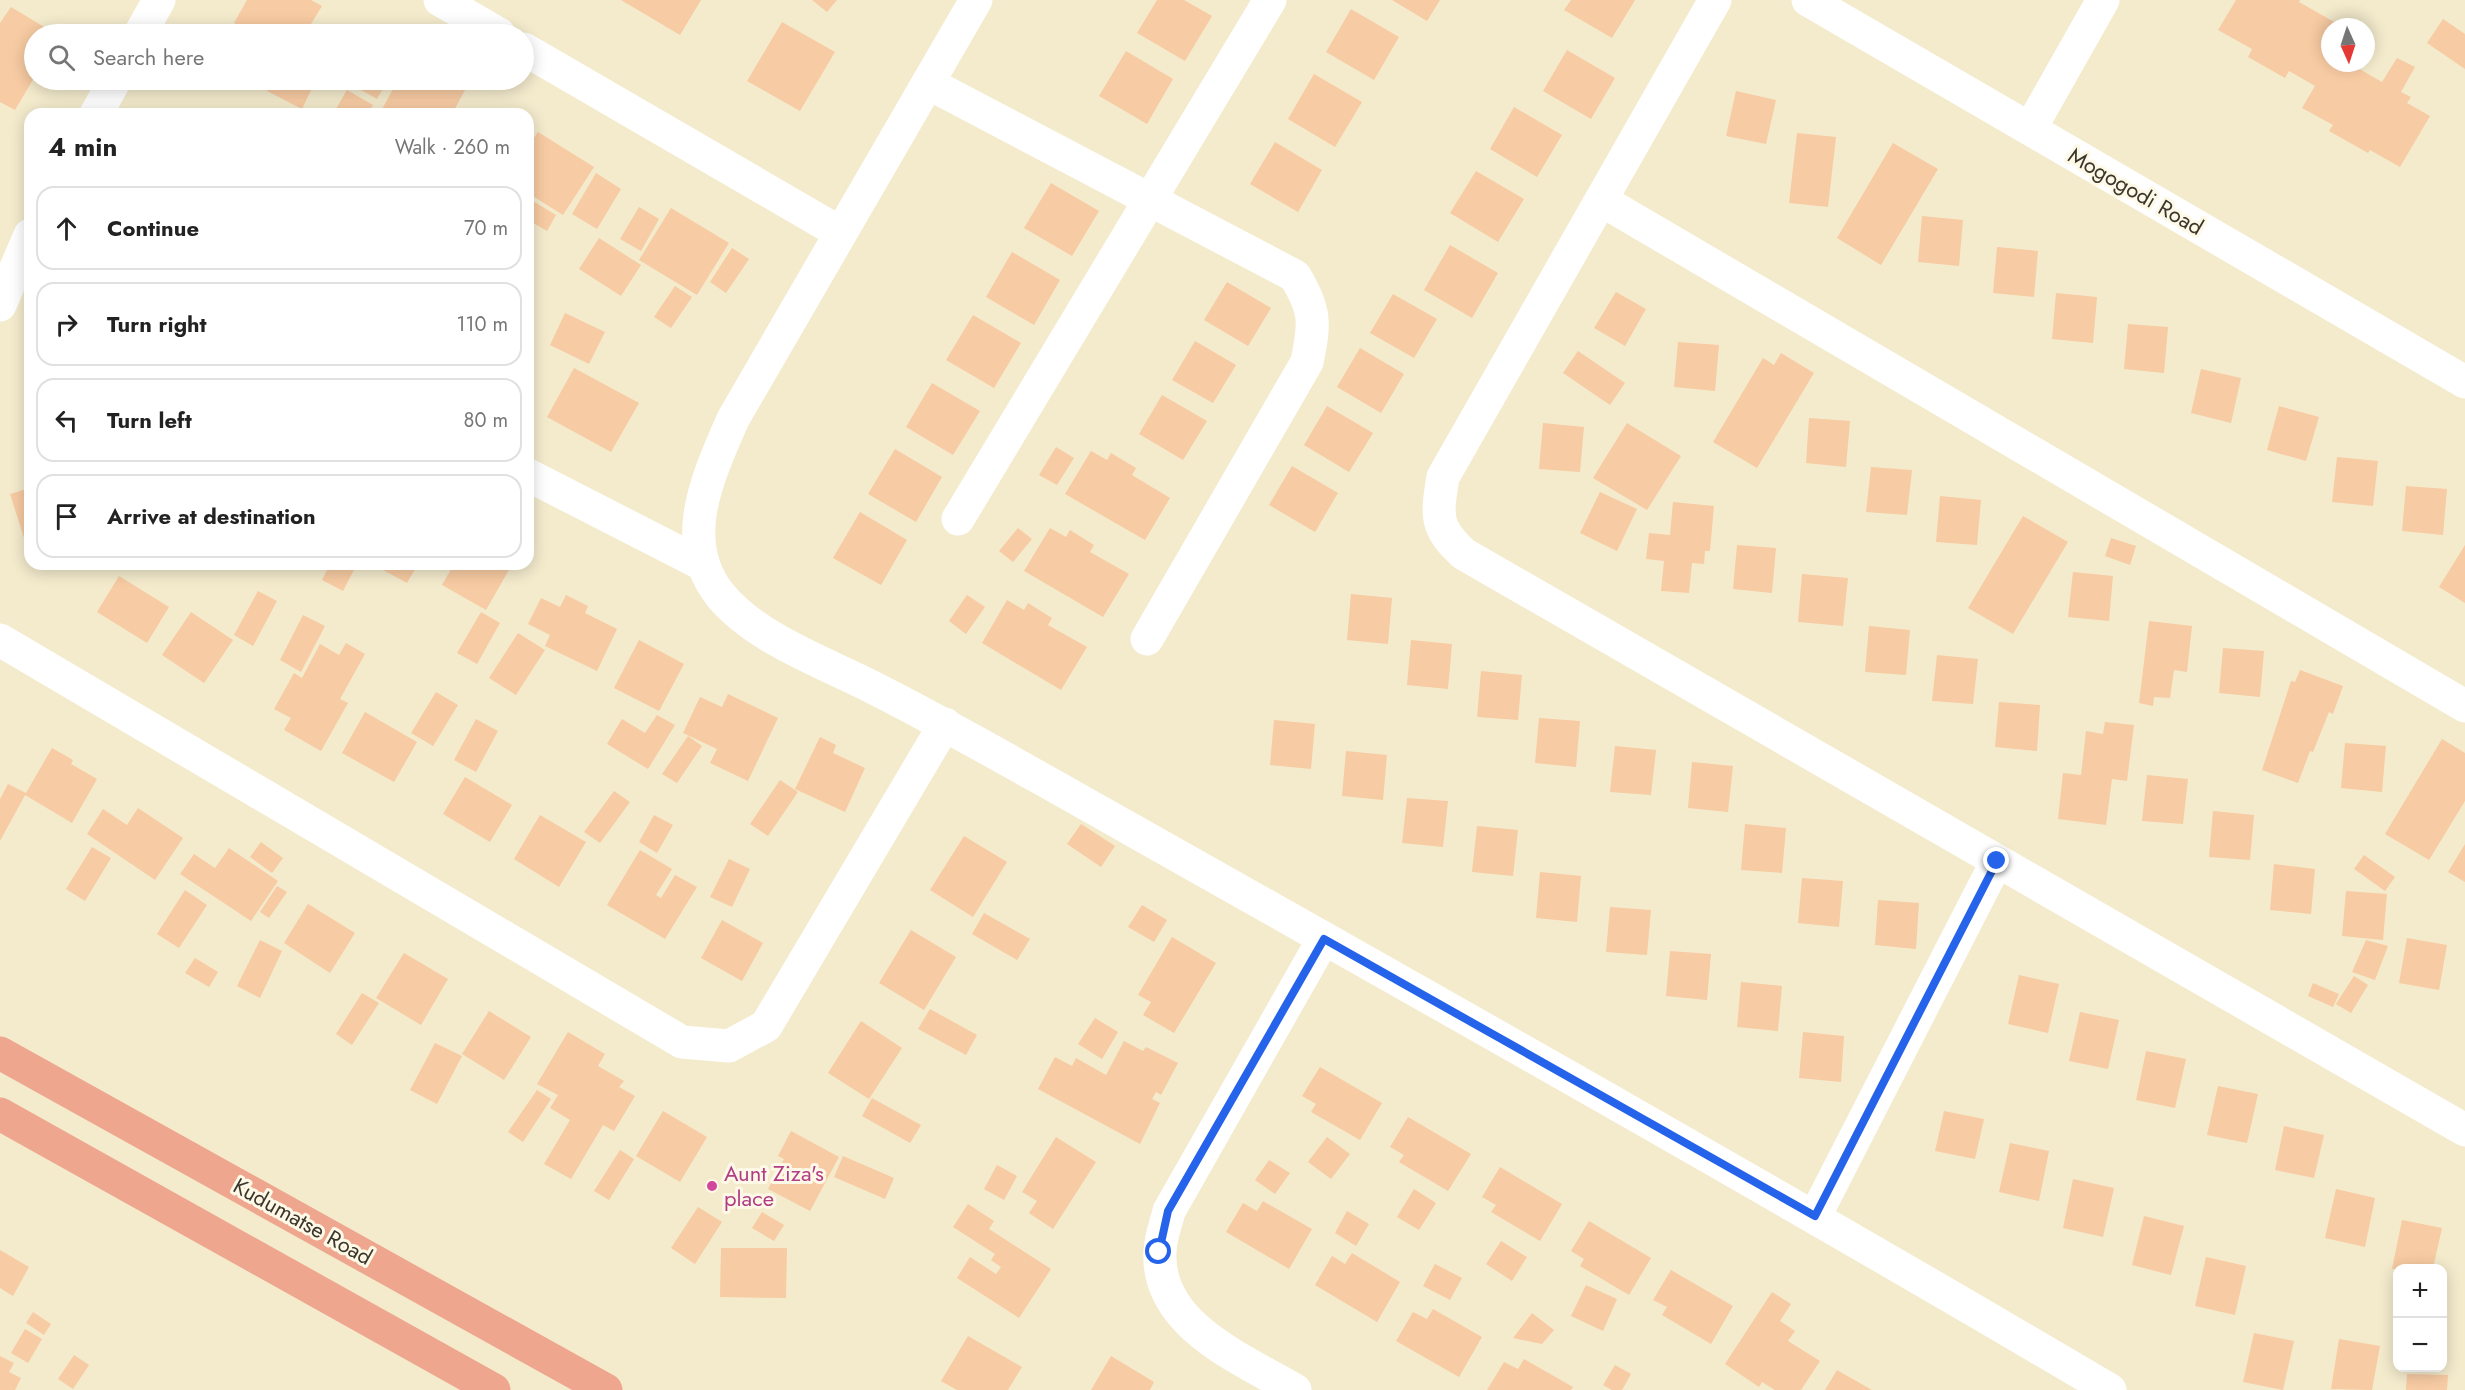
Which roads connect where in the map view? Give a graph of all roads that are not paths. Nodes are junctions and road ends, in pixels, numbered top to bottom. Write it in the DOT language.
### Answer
graph roads {
  1 [pos="159,0"];
  2 [pos="440,0"];
  3 [pos="976,0"];
  4 [pos="1270,0"];
  5 [pos="1715,0"];
  6 [pos="1808,0"];
  7 [pos="2103,0"];
  8 [pos="146,24"];
  9 [pos="482,24"];
  10 [pos="534,54"];
  11 [pos="928,83"];
  12 [pos="109,90"];
  13 [pos="99,108"];
  14 [pos="2030,129"];
  15 [pos="1150,199"];
  16 [pos="1600,200"];
  17 [pos="840,232"];
  18 [pos="24,250"];
  19 [pos="0,305"];
  20 [pos="2465,382"];
  21 [pos="534,478"];
  22 [pos="958,519"];
  23 [pos="702,564"];
  24 [pos="1147,639"];
  25 [pos="0,640"];
  26 [pos="2465,706"];
  27 [pos="945,724"];
  28 [pos="1997,861"];
  29 [pos="1324,939"];
  30 [pos="0,1053"];
  31 [pos="0,1114"];
  32 [pos="2465,1130"];
  33 [pos="1815,1216"];
  34 [pos="494,1390"];
  35 [pos="606,1390"];
  36 [pos="1295,1390"];
  37 [pos="2110,1390"];
  1 -- 8 [label="street"];
  2 -- 9 [label="street"];
  3 -- 11 [label="street"];
  4 -- 15 [label="street"];
  5 -- 16 [label="street"];
  6 -- 14 [label="street, Mogogodi Road"];
  7 -- 14 [label="street"];
  10 -- 17 [label="street"];
  11 -- 15 [label="street"];
  11 -- 17 [label="street"];
  12 -- 13 [label="street"];
  14 -- 20 [label="street, Mogogodi Road"];
  15 -- 22 [label="street"];
  15 -- 24 [label="street"];
  16 -- 26 [label="street"];
  16 -- 28 [label="street"];
  17 -- 23 [label="street"];
  18 -- 19 [label="street"];
  21 -- 23 [label="street"];
  23 -- 27 [label="street"];
  25 -- 27 [label="street"];
  27 -- 29 [label="street"];
  28 -- 32 [label="street"];
  28 -- 33 [label="street"];
  29 -- 33 [label="street"];
  29 -- 36 [label="street"];
  30 -- 35 [label="main road, Kudumatse Road"];
  31 -- 34 [label="main road"];
  33 -- 37 [label="street"];
}
